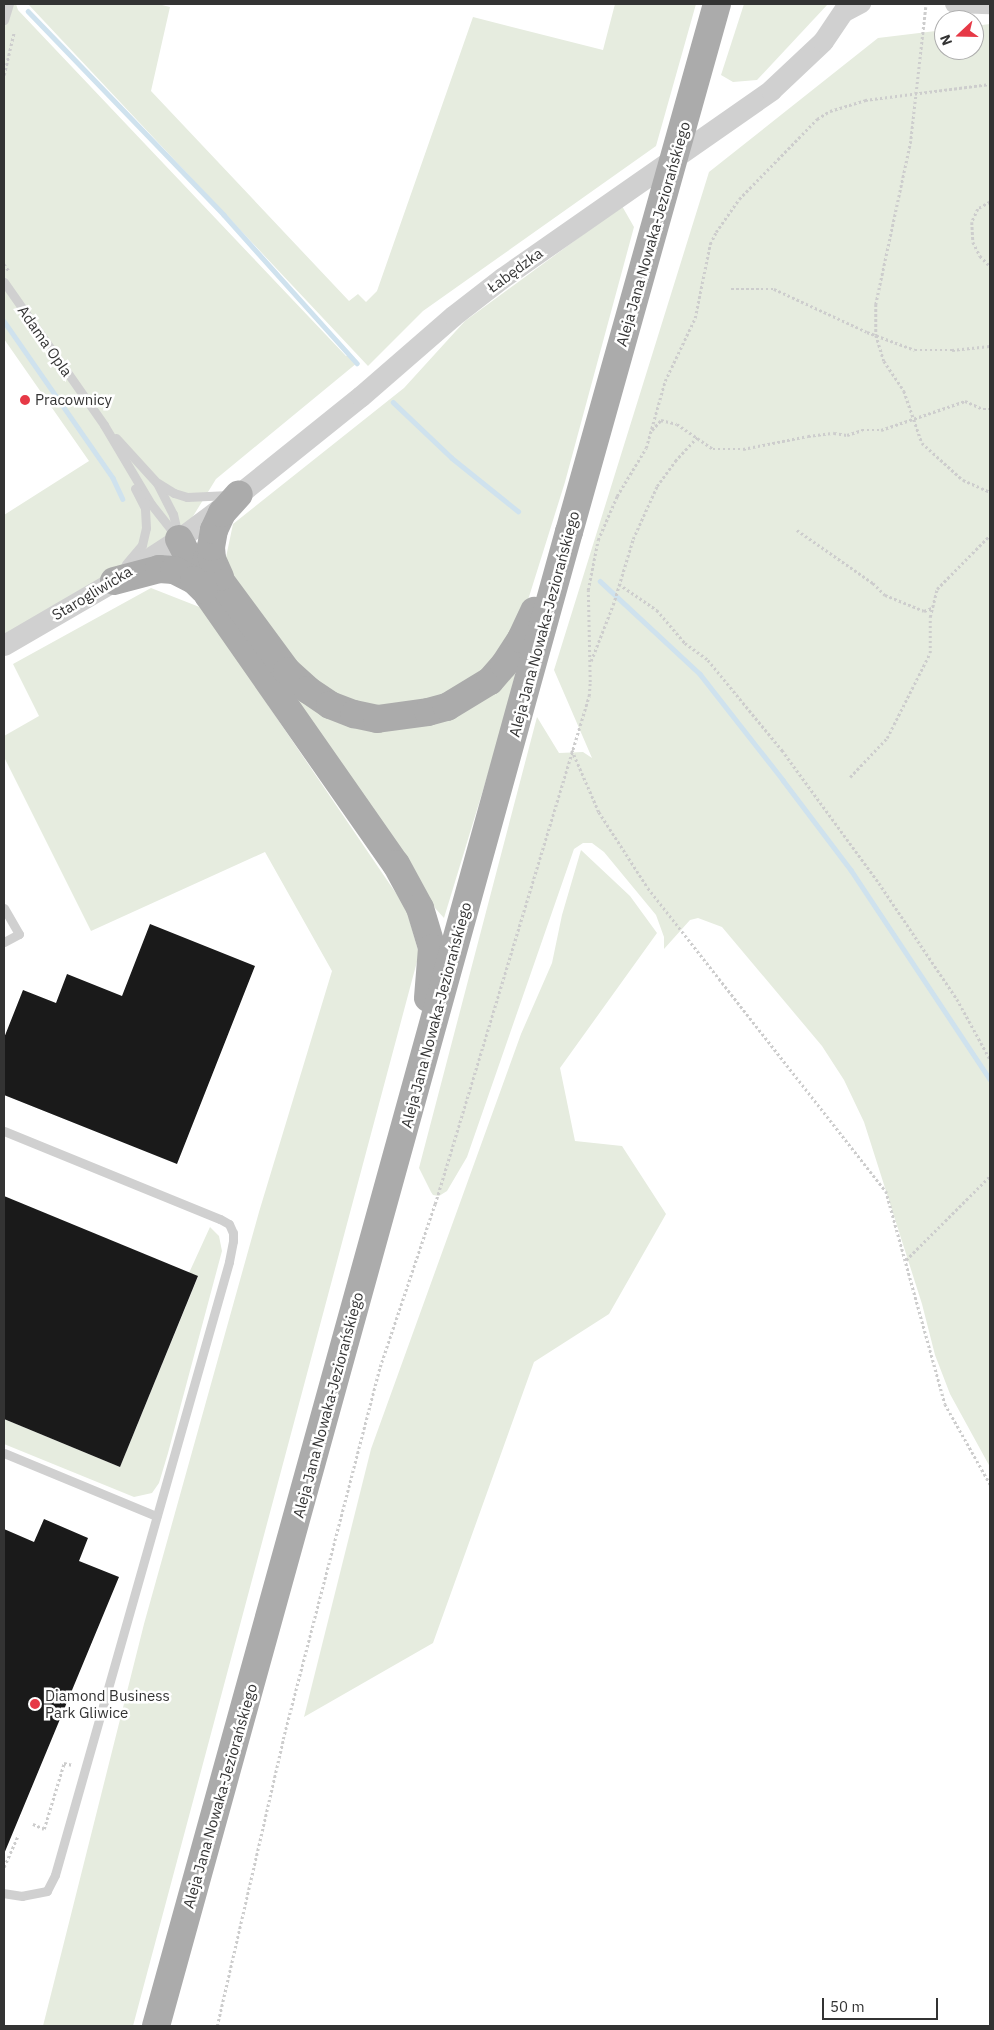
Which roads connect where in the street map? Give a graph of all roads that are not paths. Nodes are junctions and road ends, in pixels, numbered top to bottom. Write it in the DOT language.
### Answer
graph roads {
  1 [pos="717,4"];
  2 [pos="735,4"];
  3 [pos="862,4"];
  4 [pos="954,4"];
  5 [pos="980,4"];
  6 [pos="8,6"];
  7 [pos="844,9"];
  8 [pos="4,20"];
  9 [pos="697,78"];
  10 [pos="4,282"];
  11 [pos="104,425"];
  12 [pos="157,483"];
  13 [pos="239,494"];
  14 [pos="569,532"];
  15 [pos="179,539"];
  16 [pos="114,581"];
  17 [pos="216,589"];
  18 [pos="4,645"];
  19 [pos="4,908"];
  20 [pos="4,942"];
  21 [pos="422,1065"];
  22 [pos="4,1131"];
  23 [pos="4,1453"];
  24 [pos="156,1516"];
  25 [pos="4,1892"];
  26 [pos="159,2021"];
  1 -- 9 [label="main road, Aleja Jana Nowaka-Jeziorańskiego"];
  2 -- 9 [label="main road"];
  3 -- 7 [label="street"];
  4 -- 5 [label="street"];
  6 -- 8 [label="lane"];
  7 -- 13 [label="street, Łabędzka"];
  9 -- 14 [label="main road, Aleja Jana Nowaka-Jeziorańskiego"];
  10 -- 11 [label="lane, Adama Opla"];
  11 -- 12 [label="lane"];
  11 -- 15 [label="lane"];
  11 -- 16 [label="lane"];
  12 -- 13 [label="lane"];
  12 -- 15 [label="lane"];
  13 -- 15 [label="street, Łabędzka"];
  13 -- 17 [label="main road"];
  14 -- 17 [label="main road"];
  14 -- 21 [label="main road, Aleja Jana Nowaka-Jeziorańskiego"];
  15 -- 16 [label="street, Starogliwicka"];
  15 -- 17 [label="main road"];
  16 -- 17 [label="main road"];
  16 -- 18 [label="street, Starogliwicka"];
  17 -- 21 [label="main road"];
  19 -- 20 [label="lane"];
  21 -- 26 [label="main road, Aleja Jana Nowaka-Jeziorańskiego"];
  22 -- 24 [label="lane"];
  23 -- 24 [label="lane"];
  24 -- 25 [label="lane"];
}
